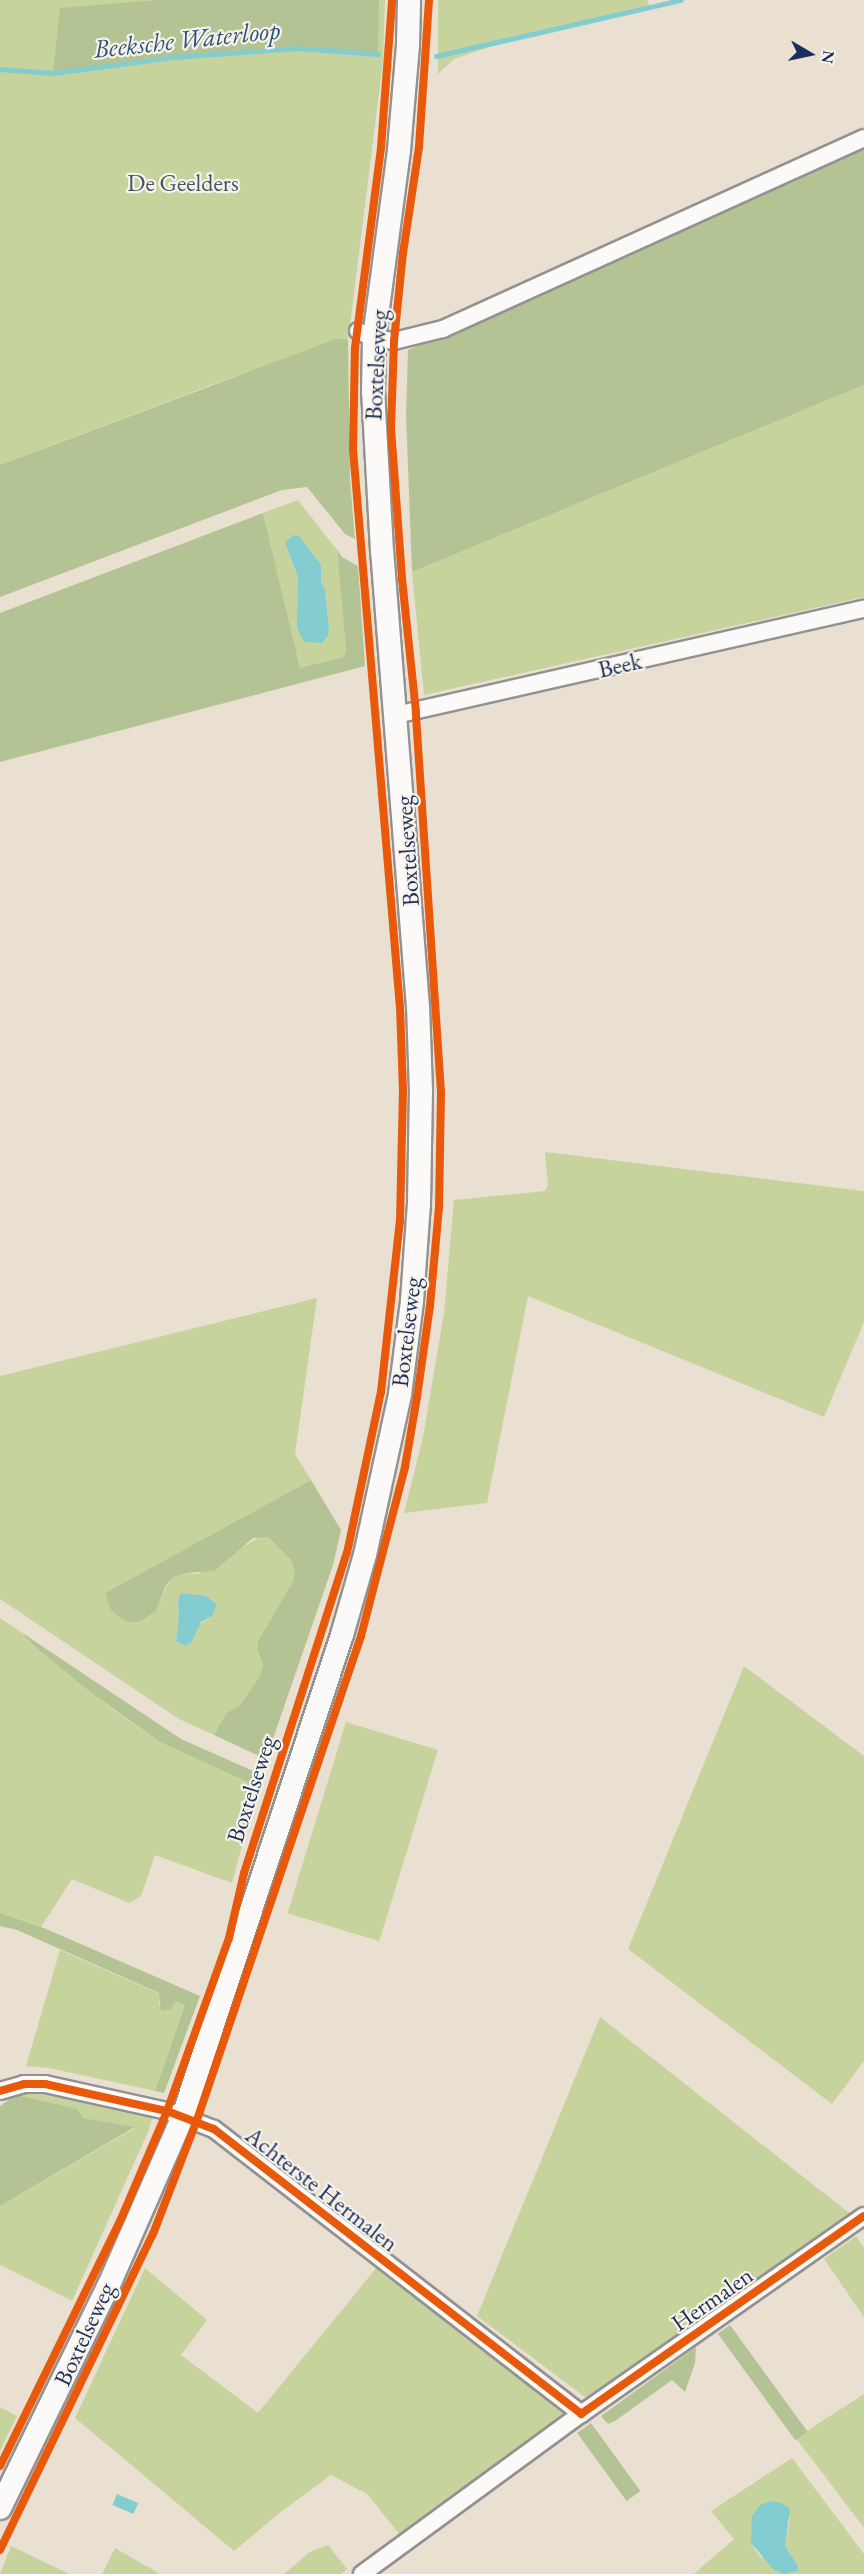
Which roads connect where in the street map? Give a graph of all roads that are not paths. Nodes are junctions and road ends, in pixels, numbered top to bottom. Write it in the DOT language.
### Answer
graph roads {
  1 [pos="409,0"];
  2 [pos="864,138"];
  3 [pos="366,334"];
  4 [pos="864,609"];
  5 [pos="396,715"];
  6 [pos="0,2091"];
  7 [pos="183,2116"];
  8 [pos="864,2216"];
  9 [pos="581,2414"];
  10 [pos="0,2508"];
  11 [pos="362,2574"];
  1 -- 3 [label="main road, Boxtelseweg"];
  2 -- 3 [label="street"];
  3 -- 5 [label="main road, Boxtelseweg"];
  4 -- 5 [label="street, Beek"];
  5 -- 7 [label="main road, Boxtelseweg"];
  6 -- 7 [label="street, Achterste Hermalen"];
  7 -- 9 [label="street, Achterste Hermalen"];
  7 -- 10 [label="main road, Boxtelseweg"];
  8 -- 9 [label="street, Hermalen"];
  9 -- 11 [label="street, Hermalen"];
}
